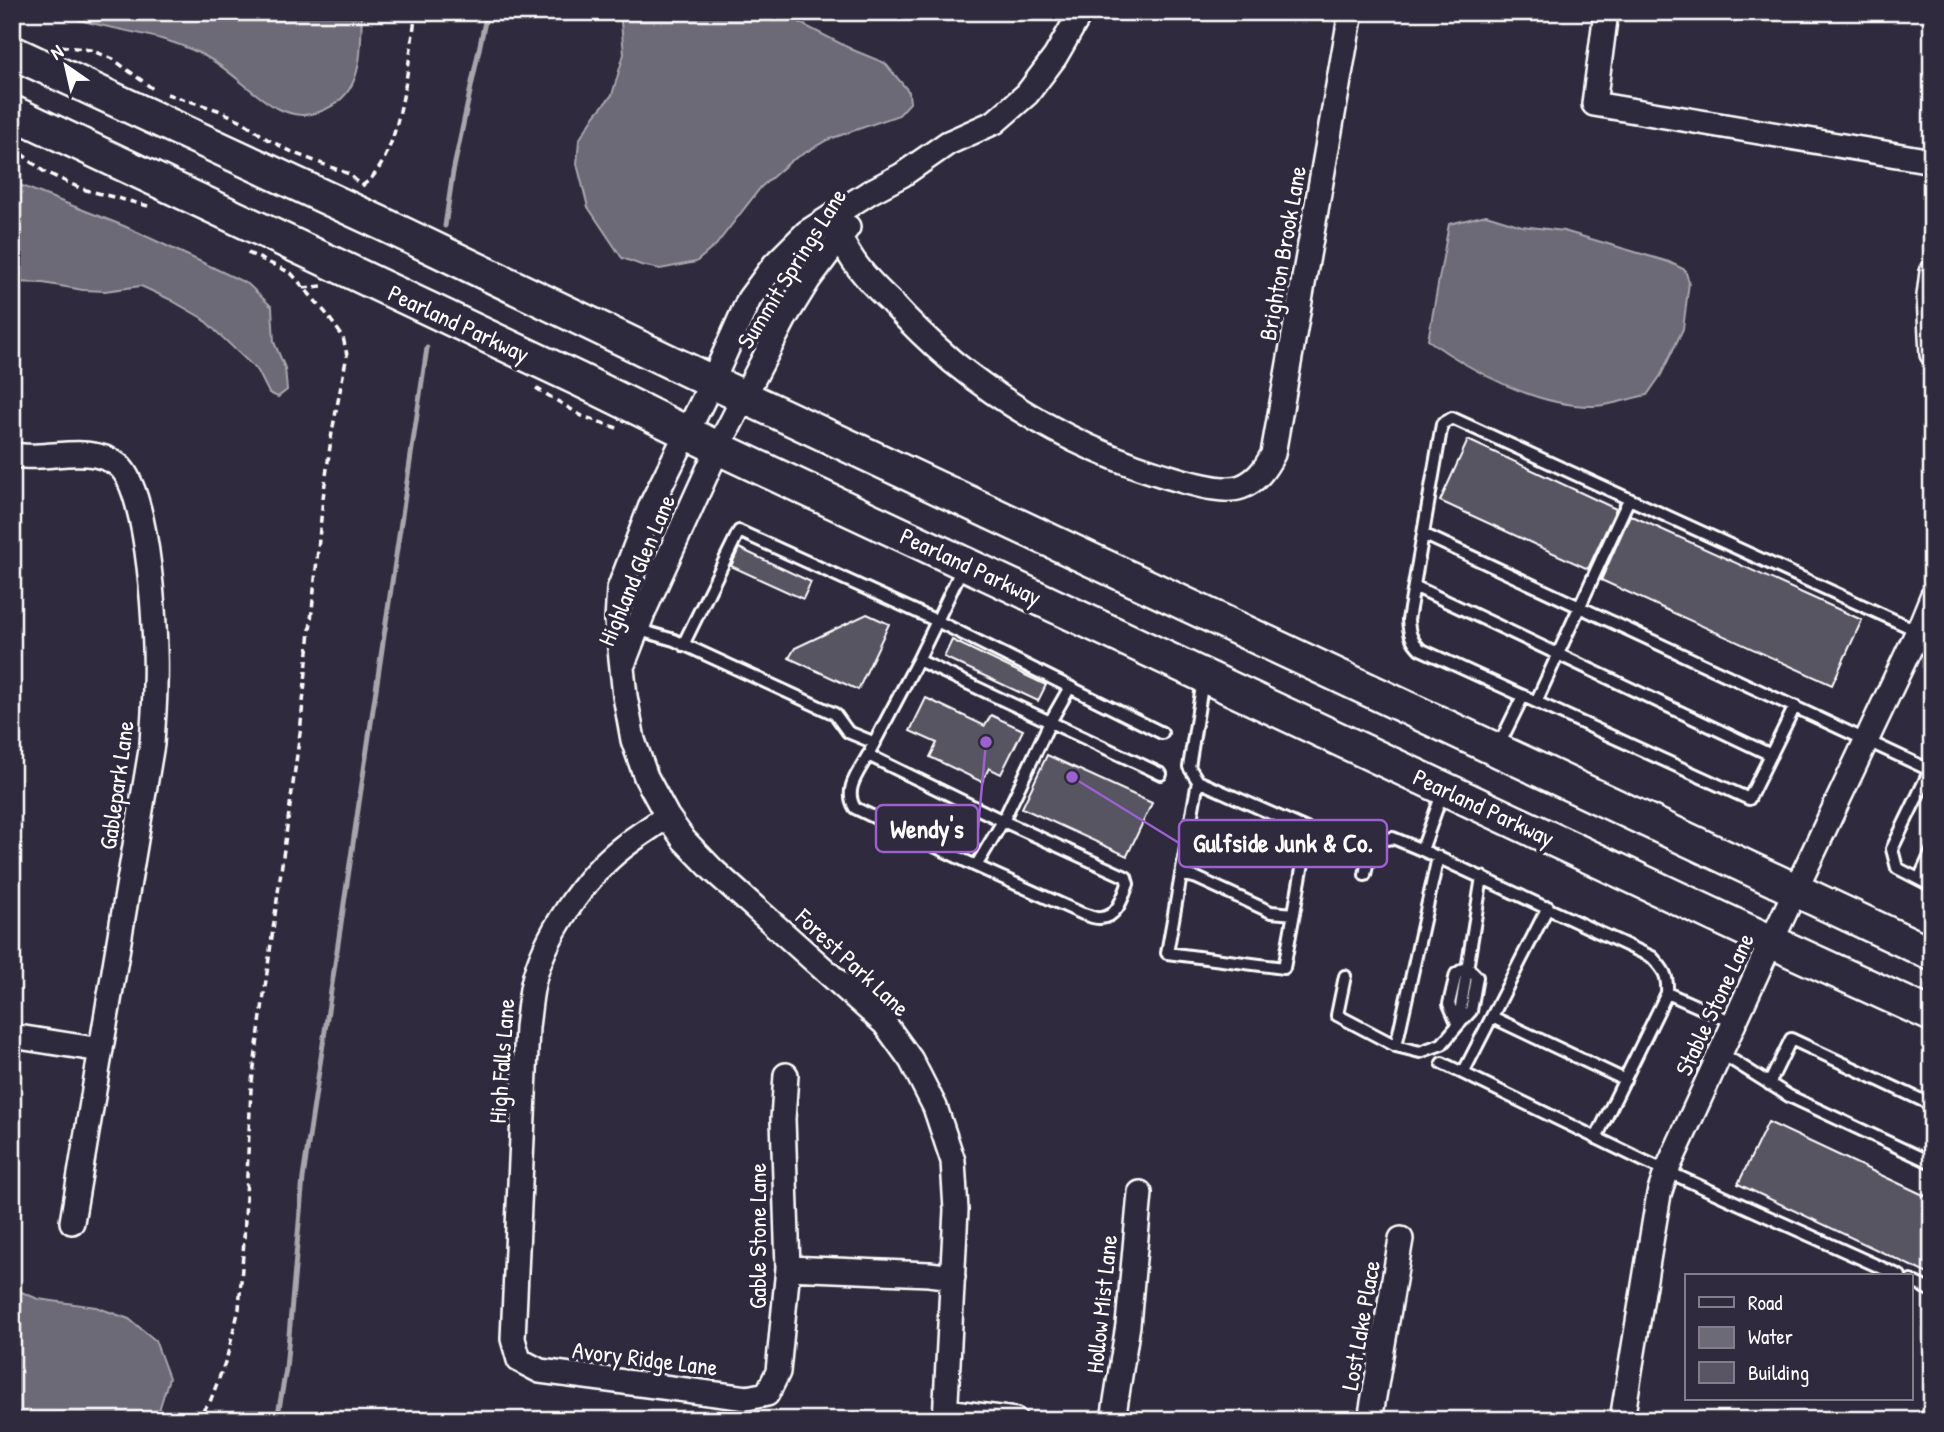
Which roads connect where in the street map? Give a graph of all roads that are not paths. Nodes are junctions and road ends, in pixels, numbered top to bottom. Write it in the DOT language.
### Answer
graph roads {
  1 [pos="1081,12"];
  2 [pos="1351,12"];
  3 [pos="1606,12"];
  4 [pos="12,52"];
  5 [pos="12,112"];
  6 [pos="1932,162"];
  7 [pos="870,192"];
  8 [pos="827,220"];
  9 [pos="841,238"];
  10 [pos="1932,272"];
  11 [pos="1932,354"];
  12 [pos="712,382"];
  13 [pos="744,397"];
  14 [pos="686,433"];
  15 [pos="719,448"];
  16 [pos="12,455"];
  17 [pos="1629,499"];
  18 [pos="1423,534"];
  19 [pos="964,563"];
  20 [pos="1413,586"];
  21 [pos="1932,597"];
  22 [pos="1580,607"];
  23 [pos="937,621"];
  24 [pos="636,629"];
  25 [pos="1918,631"];
  26 [pos="683,645"];
  27 [pos="1558,655"];
  28 [pos="918,660"];
  29 [pos="623,665"];
  30 [pos="1204,676"];
  31 [pos="1070,687"];
  32 [pos="1522,696"];
  33 [pos="1536,702"];
  34 [pos="1795,706"];
  35 [pos="1051,722"];
  36 [pos="1162,733"];
  37 [pos="1867,740"];
  38 [pos="874,743"];
  39 [pos="1497,750"];
  40 [pos="868,755"];
  41 [pos="1771,755"];
  42 [pos="1931,771"];
  43 [pos="1161,774"];
  44 [pos="1198,781"];
  45 [pos="1444,788"];
  46 [pos="667,816"];
  47 [pos="1003,821"];
  48 [pos="1422,850"];
  49 [pos="1932,851"];
  50 [pos="1438,857"];
  51 [pos="976,866"];
  52 [pos="1181,874"];
  53 [pos="1365,876"];
  54 [pos="1482,877"];
  55 [pos="1919,879"];
  56 [pos="1932,886"];
  57 [pos="1797,890"];
  58 [pos="1548,907"];
  59 [pos="1294,914"];
  60 [pos="1771,942"];
  61 [pos="1932,954"];
  62 [pos="1345,976"];
  63 [pos="1667,993"];
  64 [pos="1932,1015"];
  65 [pos="1492,1017"];
  66 [pos="1735,1023"];
  67 [pos="12,1036"];
  68 [pos="1395,1046"];
  69 [pos="101,1050"];
  70 [pos="1721,1053"];
  71 [pos="1442,1063"];
  72 [pos="1463,1073"];
  73 [pos="786,1075"];
  74 [pos="1625,1080"];
  75 [pos="1769,1084"];
  76 [pos="1932,1105"];
  77 [pos="1597,1138"];
  78 [pos="1932,1163"];
  79 [pos="1667,1170"];
  80 [pos="1140,1192"];
  81 [pos="72,1222"];
  82 [pos="1401,1239"];
  83 [pos="788,1268"];
  84 [pos="1896,1274"];
  85 [pos="953,1277"];
  86 [pos="1912,1281"];
  87 [pos="1932,1291"];
  88 [pos="519,1360"];
  89 [pos="767,1394"];
  90 [pos="946,1415"];
  91 [pos="1014,1420"];
  92 [pos="1113,1420"];
  93 [pos="1370,1420"];
  94 [pos="1622,1420"];
  1 -- 7 [label="street, Summit Springs Lane"];
  2 -- 9 [label="street, Brighton Brook Lane"];
  3 -- 6 [label="street"];
  4 -- 12 [label="main road"];
  5 -- 14 [label="main road, Pearland Parkway"];
  7 -- 8 [label="street, Summit Springs Lane"];
  7 -- 9 [label="street, Summit Springs Lane"];
  8 -- 9 [label="street"];
  8 -- 12 [label="street, Summit Springs Lane"];
  9 -- 13 [label="street, Summit Springs Lane"];
  10 -- 11 [label="street"];
  12 -- 13 [label="main road"];
  12 -- 14 [label="street, Highland Glen Lane"];
  13 -- 15 [label="street, Summit Springs Lane"];
  13 -- 39 [label="main road"];
  14 -- 15 [label="main road, Pearland Parkway"];
  14 -- 29 [label="street, Highland Glen Lane"];
  15 -- 19 [label="main road, Pearland Parkway"];
  15 -- 24 [label="street, Highland Glen Lane"];
  16 -- 69 [label="street, Gablepark Lane"];
  17 -- 18 [label="lane"];
  17 -- 22 [label="lane"];
  17 -- 25 [label="lane"];
  18 -- 20 [label="lane"];
  18 -- 22 [label="lane"];
  19 -- 23 [label="lane"];
  19 -- 30 [label="main road, Pearland Parkway"];
  20 -- 27 [label="lane"];
  20 -- 32 [label="lane"];
  21 -- 25 [label="street, Stable Stone Lane"];
  22 -- 27 [label="lane"];
  22 -- 34 [label="lane"];
  23 -- 26 [label="lane"];
  23 -- 28 [label="lane"];
  23 -- 31 [label="lane"];
  24 -- 26 [label="lane"];
  24 -- 29 [label="street, Highland Glen Lane"];
  25 -- 37 [label="street, Stable Stone Lane"];
  26 -- 38 [label="lane"];
  27 -- 33 [label="lane"];
  27 -- 41 [label="lane"];
  28 -- 35 [label="lane"];
  28 -- 38 [label="lane"];
  29 -- 46 [label="street, Forest Park Lane"];
  30 -- 44 [label="lane"];
  30 -- 45 [label="main road, Pearland Parkway"];
  31 -- 35 [label="lane"];
  31 -- 36 [label="lane"];
  32 -- 33 [label="lane"];
  32 -- 39 [label="lane"];
  33 -- 41 [label="lane"];
  34 -- 37 [label="lane"];
  34 -- 41 [label="lane"];
  35 -- 43 [label="lane"];
  35 -- 47 [label="lane"];
  37 -- 42 [label="lane"];
  37 -- 57 [label="street, Stable Stone Lane"];
  38 -- 40 [label="lane"];
  39 -- 57 [label="main road"];
  40 -- 47 [label="lane"];
  40 -- 51 [label="lane"];
  42 -- 55 [label="lane"];
  44 -- 52 [label="lane"];
  44 -- 59 [label="lane"];
  45 -- 48 [label="lane"];
  45 -- 60 [label="main road, Pearland Parkway"];
  46 -- 85 [label="street, Forest Park Lane"];
  46 -- 88 [label="street, High Falls Lane"];
  47 -- 51 [label="lane"];
  47 -- 51 [label="lane"];
  48 -- 50 [label="lane"];
  48 -- 53 [label="lane"];
  49 -- 55 [label="lane"];
  50 -- 54 [label="lane"];
  50 -- 68 [label="lane"];
  52 -- 59 [label="lane"];
  52 -- 59 [label="lane"];
  54 -- 58 [label="lane"];
  54 -- 68 [label="lane"];
  55 -- 56 [label="lane"];
  57 -- 60 [label="street, Stable Stone Lane"];
  57 -- 61 [label="main road"];
  58 -- 63 [label="lane"];
  58 -- 65 [label="lane"];
  60 -- 64 [label="main road, Pearland Parkway"];
  60 -- 66 [label="street, Stable Stone Lane"];
  62 -- 68 [label="lane"];
  63 -- 66 [label="lane"];
  63 -- 74 [label="lane"];
  65 -- 72 [label="lane"];
  65 -- 74 [label="lane"];
  66 -- 70 [label="street, Stable Stone Lane"];
  67 -- 69 [label="street"];
  69 -- 81 [label="street, Gablepark Lane"];
  70 -- 75 [label="lane"];
  70 -- 79 [label="street, Stable Stone Lane"];
  71 -- 72 [label="lane"];
  72 -- 77 [label="lane"];
  73 -- 83 [label="street, Gable Stone Lane"];
  74 -- 77 [label="lane"];
  75 -- 76 [label="lane"];
  75 -- 78 [label="lane"];
  77 -- 79 [label="lane"];
  79 -- 84 [label="lane"];
  79 -- 94 [label="street, Stable Stone Lane"];
  80 -- 92 [label="street, Hollow Mist Lane"];
  82 -- 93 [label="street, Lost Lake Place"];
  83 -- 85 [label="street"];
  83 -- 89 [label="street, Gable Stone Lane"];
  85 -- 90 [label="street, Forest Park Lane"];
  86 -- 87 [label="lane"];
  88 -- 89 [label="street, Avory Ridge Lane"];
  90 -- 91 [label="street"];
}
